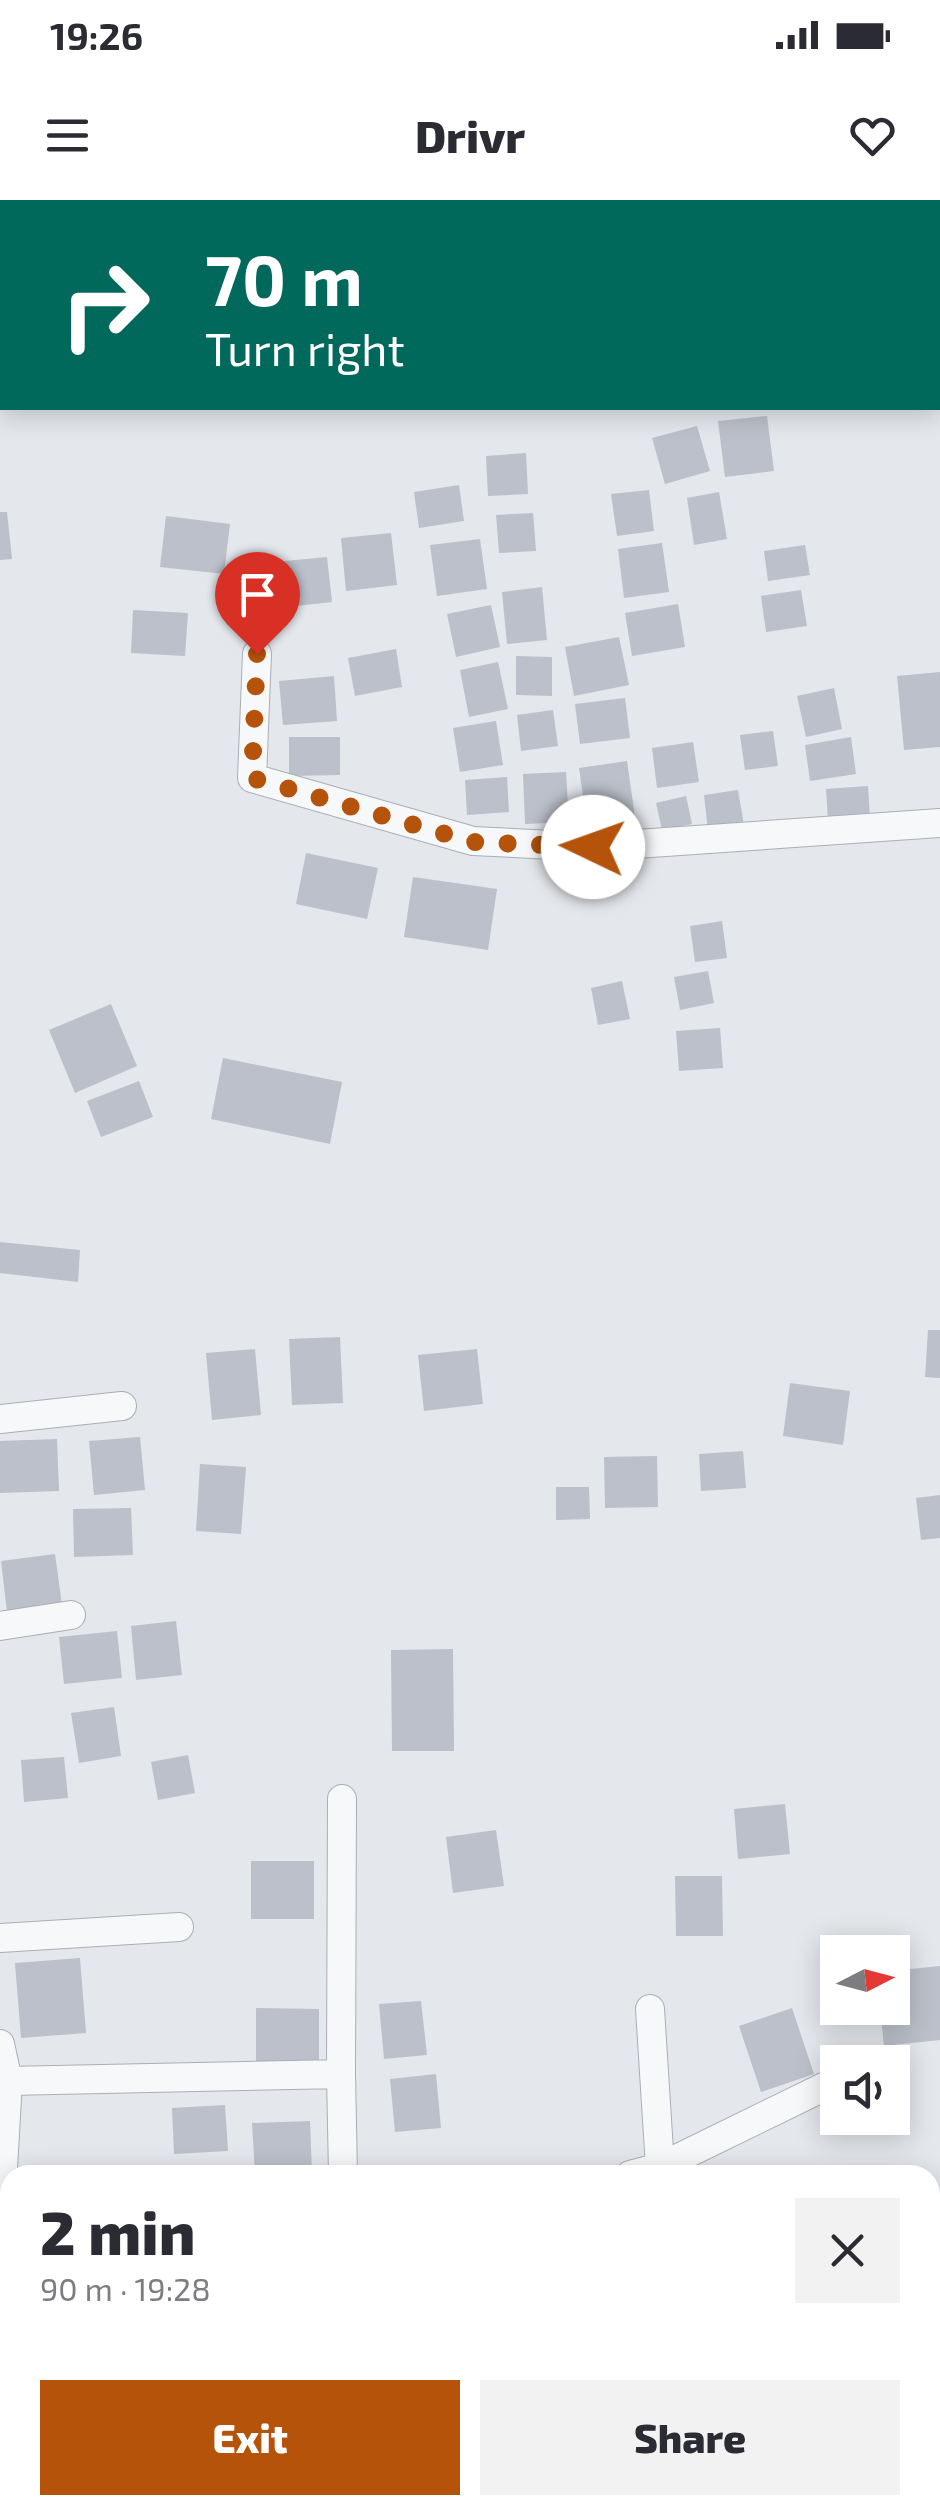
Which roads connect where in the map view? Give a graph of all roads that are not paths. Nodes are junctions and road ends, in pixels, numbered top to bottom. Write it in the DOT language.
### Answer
graph roads {
  1 [pos="257,654"];
  2 [pos="940,823"];
  3 [pos="122,1406"];
  4 [pos="0,1419"];
  5 [pos="70,1615"];
  6 [pos="0,1626"];
  7 [pos="342,1799"];
  8 [pos="179,1927"];
  9 [pos="0,1938"];
  10 [pos="650,2009"];
  11 [pos="0,2044"];
  12 [pos="341,2074"];
  13 [pos="8,2081"];
  14 [pos="820,2089"];
  15 [pos="3,2165"];
  16 [pos="342,2165"];
  17 [pos="660,2165"];
  18 [pos="664,2165"];
  1 -- 2 [label="street"];
  3 -- 4 [label="street"];
  5 -- 6 [label="street"];
  7 -- 12 [label="street"];
  8 -- 9 [label="street"];
  10 -- 17 [label="street"];
  11 -- 13 [label="street"];
  12 -- 13 [label="street"];
  12 -- 16 [label="street"];
  13 -- 15 [label="street"];
  14 -- 18 [label="street"];
}
